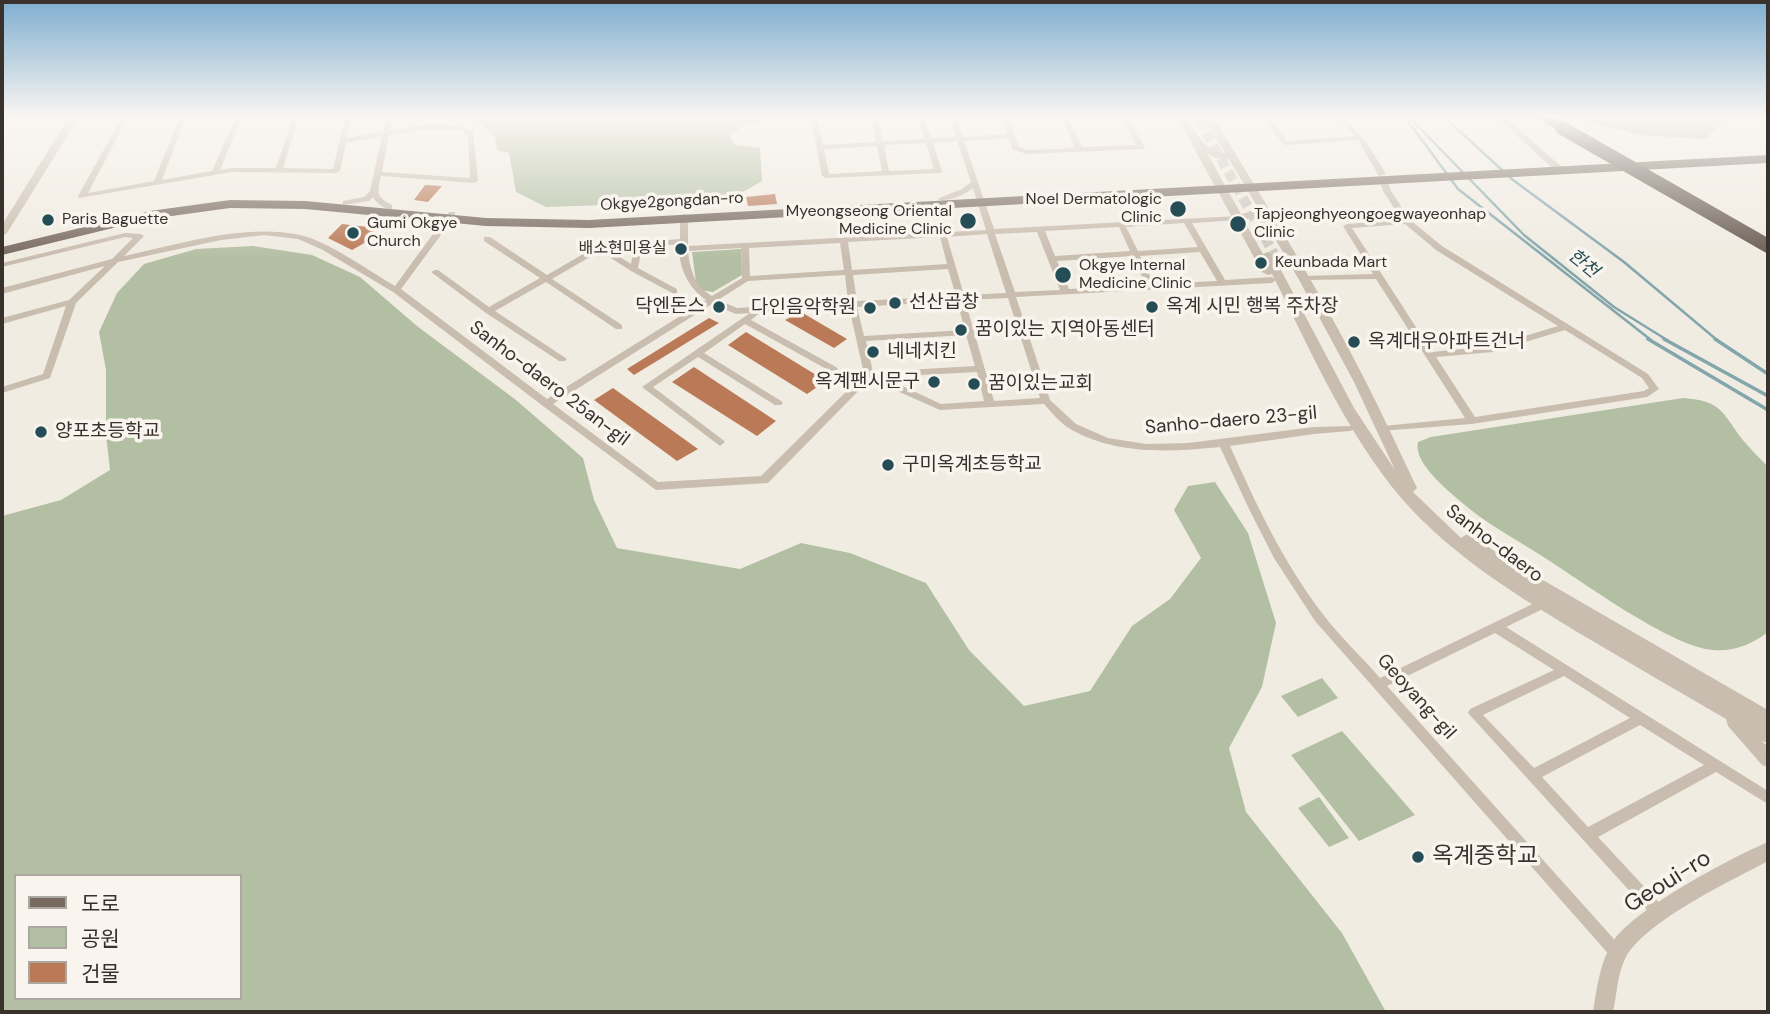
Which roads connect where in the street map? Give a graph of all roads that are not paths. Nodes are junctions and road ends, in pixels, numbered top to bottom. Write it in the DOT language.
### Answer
graph roads {
  1 [pos="45,164"];
  2 [pos="99,164"];
  3 [pos="165,164"];
  4 [pos="219,164"];
  5 [pos="281,164"];
  6 [pos="337,164"];
  7 [pos="379,164"];
  8 [pos="474,164"];
  9 [pos="824,164"];
  10 [pos="884,164"];
  11 [pos="936,164"];
  12 [pos="969,164"];
  13 [pos="1210,164"];
  14 [pos="1239,164"];
  15 [pos="1378,164"];
  16 [pos="1553,164"];
  17 [pos="1613,164"];
  18 [pos="1631,164"];
  19 [pos="1637,164"];
  20 [pos="1556,167"];
  21 [pos="279,169"];
  22 [pos="216,171"];
  23 [pos="886,173"];
  24 [pos="377,174"];
  25 [pos="1382,176"];
  26 [pos="158,181"];
  27 [pos="975,182"];
  28 [pos="1251,184"];
  29 [pos="1221,185"];
  30 [pos="373,192"];
  31 [pos="941,199"];
  32 [pos="980,199"];
  33 [pos="346,203"];
  34 [pos="389,207"];
  35 [pos="450,216"];
  36 [pos="684,218"];
  37 [pos="1238,218"];
  38 [pos="1187,221"];
  39 [pos="1407,222"];
  40 [pos="1121,224"];
  41 [pos="1273,224"];
  42 [pos="1040,229"];
  43 [pos="991,232"];
  44 [pos="2,233"];
  45 [pos="943,234"];
  46 [pos="1768,237"];
  47 [pos="487,239"];
  48 [pos="844,240"];
  49 [pos="639,244"];
  50 [pos="683,245"];
  51 [pos="745,246"];
  52 [pos="1768,246"];
  53 [pos="2,248"];
  54 [pos="600,248"];
  55 [pos="1203,249"];
  56 [pos="1271,254"];
  57 [pos="1135,255"];
  58 [pos="1052,259"];
  59 [pos="117,260"];
  60 [pos="2,265"];
  61 [pos="952,266"];
  62 [pos="634,269"];
  63 [pos="435,272"];
  64 [pos="848,273"];
  65 [pos="1379,276"];
  66 [pos="546,277"];
  67 [pos="1304,278"];
  68 [pos="746,279"];
  69 [pos="1272,280"];
  70 [pos="1222,283"];
  71 [pos="1151,288"];
  72 [pos="396,290"];
  73 [pos="674,290"];
  74 [pos="2,291"];
  75 [pos="1066,293"];
  76 [pos="1012,296"];
  77 [pos="961,299"];
  78 [pos="710,301"];
  79 [pos="72,302"];
  80 [pos="852,306"];
  81 [pos="489,311"];
  82 [pos="757,312"];
  83 [pos="745,320"];
  84 [pos="2,321"];
  85 [pos="619,327"];
  86 [pos="1565,327"];
  87 [pos="970,332"];
  88 [pos="860,339"];
  89 [pos="698,352"];
  90 [pos="1430,355"];
  91 [pos="562,359"];
  92 [pos="832,369"];
  93 [pos="981,369"];
  94 [pos="869,375"];
  95 [pos="2,390"];
  96 [pos="1046,401"];
  97 [pos="778,403"];
  98 [pos="546,404"];
  99 [pos="990,404"];
  100 [pos="1472,421"];
  101 [pos="1350,428"];
  102 [pos="1383,429"];
  103 [pos="720,442"];
  104 [pos="1223,442"];
  105 [pos="1411,494"];
  106 [pos="1558,597"];
  107 [pos="1543,604"];
  108 [pos="1496,626"];
  109 [pos="1565,670"];
  110 [pos="1379,684"];
  111 [pos="1714,704"];
  112 [pos="1641,718"];
  113 [pos="1768,719"];
  114 [pos="1768,735"];
  115 [pos="1768,759"];
  116 [pos="1717,765"];
  117 [pos="1532,776"];
  118 [pos="1768,798"];
  119 [pos="1587,835"];
  120 [pos="1768,851"];
  121 [pos="1660,914"];
  122 [pos="1617,953"];
  123 [pos="1603,1012"];
  1 -- 44 [label="street"];
  2 -- 26 [label="street"];
  3 -- 26 [label="street"];
  4 -- 22 [label="street"];
  5 -- 21 [label="street"];
  6 -- 21 [label="street"];
  7 -- 24 [label="street"];
  8 -- 24 [label="street"];
  9 -- 23 [label="street"];
  10 -- 23 [label="street"];
  11 -- 23 [label="street"];
  12 -- 27 [label="street, Sanho-daero 23-gil"];
  13 -- 29 [label="street"];
  14 -- 28 [label="street"];
  15 -- 25 [label="street"];
  16 -- 20 [label="street"];
  17 -- 20 [label="main road, Okgye2gongdan-ro"];
  18 -- 52 [label="highway, bridge"];
  19 -- 46 [label="highway"];
  20 -- 25 [label="main road, Okgye2gongdan-ro"];
  21 -- 22 [label="street"];
  22 -- 26 [label="street"];
  24 -- 30 [label="street"];
  25 -- 28 [label="main road, Okgye2gongdan-ro"];
  25 -- 39 [label="street"];
  27 -- 31 [label="street"];
  27 -- 32 [label="street, Sanho-daero 23-gil"];
  28 -- 29 [label="main road, Okgye2gongdan-ro"];
  28 -- 41 [label="street"];
  29 -- 32 [label="main road, Okgye2gongdan-ro"];
  29 -- 37 [label="street"];
  30 -- 33 [label="street"];
  30 -- 34 [label="street"];
  31 -- 32 [label="main road, Okgye2gongdan-ro"];
  31 -- 36 [label="main road, Okgye2gongdan-ro"];
  32 -- 36 [label="main road, Okgye2gongdan-ro"];
  32 -- 43 [label="street, Sanho-daero 23-gil"];
  33 -- 34 [label="main road, Okgye2gongdan-ro"];
  33 -- 53 [label="main road, Okgye2gongdan-ro"];
  34 -- 35 [label="main road, Okgye2gongdan-ro"];
  35 -- 36 [label="main road, Okgye2gongdan-ro"];
  35 -- 53 [label="main road, Okgye2gongdan-ro"];
  35 -- 72 [label="street"];
  36 -- 50 [label="street"];
  37 -- 38 [label="street"];
  37 -- 41 [label="street"];
  37 -- 69 [label="street"];
  38 -- 40 [label="street"];
  38 -- 55 [label="street"];
  39 -- 65 [label="street"];
  39 -- 86 [label="street"];
  40 -- 42 [label="street"];
  40 -- 57 [label="street"];
  41 -- 67 [label="street"];
  42 -- 43 [label="street"];
  42 -- 58 [label="street"];
  43 -- 45 [label="street"];
  43 -- 76 [label="street, Sanho-daero 23-gil"];
  45 -- 48 [label="street"];
  45 -- 61 [label="street"];
  47 -- 66 [label="street"];
  48 -- 51 [label="street"];
  48 -- 64 [label="street"];
  49 -- 50 [label="street"];
  49 -- 54 [label="street"];
  49 -- 62 [label="street"];
  50 -- 51 [label="street"];
  50 -- 78 [label="street"];
  51 -- 68 [label="street"];
  54 -- 62 [label="street"];
  54 -- 66 [label="street"];
  55 -- 57 [label="street"];
  55 -- 70 [label="street"];
  56 -- 105 [label="street, Sanho-daero"];
  57 -- 58 [label="street"];
  57 -- 71 [label="street"];
  58 -- 75 [label="street"];
  59 -- 60 [label="street"];
  59 -- 72 [label="street, Sanho-daero 25an-gil"];
  59 -- 74 [label="street, Sanho-daero 25an-gil"];
  59 -- 79 [label="street"];
  61 -- 64 [label="street"];
  61 -- 77 [label="street"];
  62 -- 73 [label="street"];
  63 -- 81 [label="street"];
  64 -- 68 [label="street"];
  64 -- 80 [label="street"];
  65 -- 67 [label="street"];
  65 -- 90 [label="street"];
  66 -- 81 [label="street"];
  66 -- 85 [label="street"];
  67 -- 102 [label="street"];
  68 -- 78 [label="street"];
  69 -- 70 [label="street"];
  69 -- 101 [label="street"];
  70 -- 71 [label="street"];
  71 -- 75 [label="street"];
  72 -- 98 [label="street, Sanho-daero 25an-gil"];
  75 -- 76 [label="street"];
  76 -- 77 [label="street"];
  76 -- 96 [label="street, Sanho-daero 23-gil"];
  77 -- 80 [label="street"];
  77 -- 87 [label="street"];
  78 -- 82 [label="street"];
  78 -- 98 [label="street"];
  79 -- 84 [label="street"];
  79 -- 95 [label="street"];
  80 -- 82 [label="street"];
  80 -- 88 [label="street"];
  81 -- 91 [label="street"];
  82 -- 83 [label="street"];
  83 -- 89 [label="street"];
  83 -- 92 [label="street"];
  86 -- 90 [label="street"];
  86 -- 100 [label="street"];
  87 -- 88 [label="street"];
  87 -- 93 [label="street"];
  88 -- 94 [label="street"];
  89 -- 97 [label="street"];
  89 -- 103 [label="street"];
  90 -- 100 [label="street"];
  93 -- 94 [label="street"];
  93 -- 99 [label="street"];
  94 -- 98 [label="street, Sanho-daero 25an-gil"];
  94 -- 99 [label="street"];
  96 -- 99 [label="street"];
  96 -- 104 [label="street, Sanho-daero 23-gil"];
  100 -- 102 [label="street"];
  101 -- 104 [label="street, Sanho-daero 23-gil"];
  101 -- 105 [label="street"];
  102 -- 105 [label="street"];
  104 -- 110 [label="street, Geoyang-gil"];
  105 -- 106 [label="street, Sanho-daero"];
  105 -- 107 [label="street, Sanho-daero"];
  106 -- 107 [label="street"];
  106 -- 113 [label="street, Sanho-daero"];
  107 -- 108 [label="street"];
  107 -- 111 [label="street, Sanho-daero"];
  108 -- 109 [label="street"];
  108 -- 110 [label="street"];
  109 -- 112 [label="street"];
  109 -- 117 [label="street, Geoyang-gil"];
  110 -- 122 [label="street, Geoyang-gil"];
  111 -- 114 [label="street, Sanho-daero"];
  111 -- 115 [label="street"];
  112 -- 116 [label="street"];
  112 -- 117 [label="street"];
  116 -- 118 [label="street"];
  116 -- 119 [label="street"];
  117 -- 119 [label="street, Geoyang-gil"];
  119 -- 121 [label="street, Geoyang-gil"];
  120 -- 121 [label="street, Geoui-ro"];
  121 -- 122 [label="street, Geoui-ro"];
  122 -- 123 [label="street, Geoui-ro"];
}
